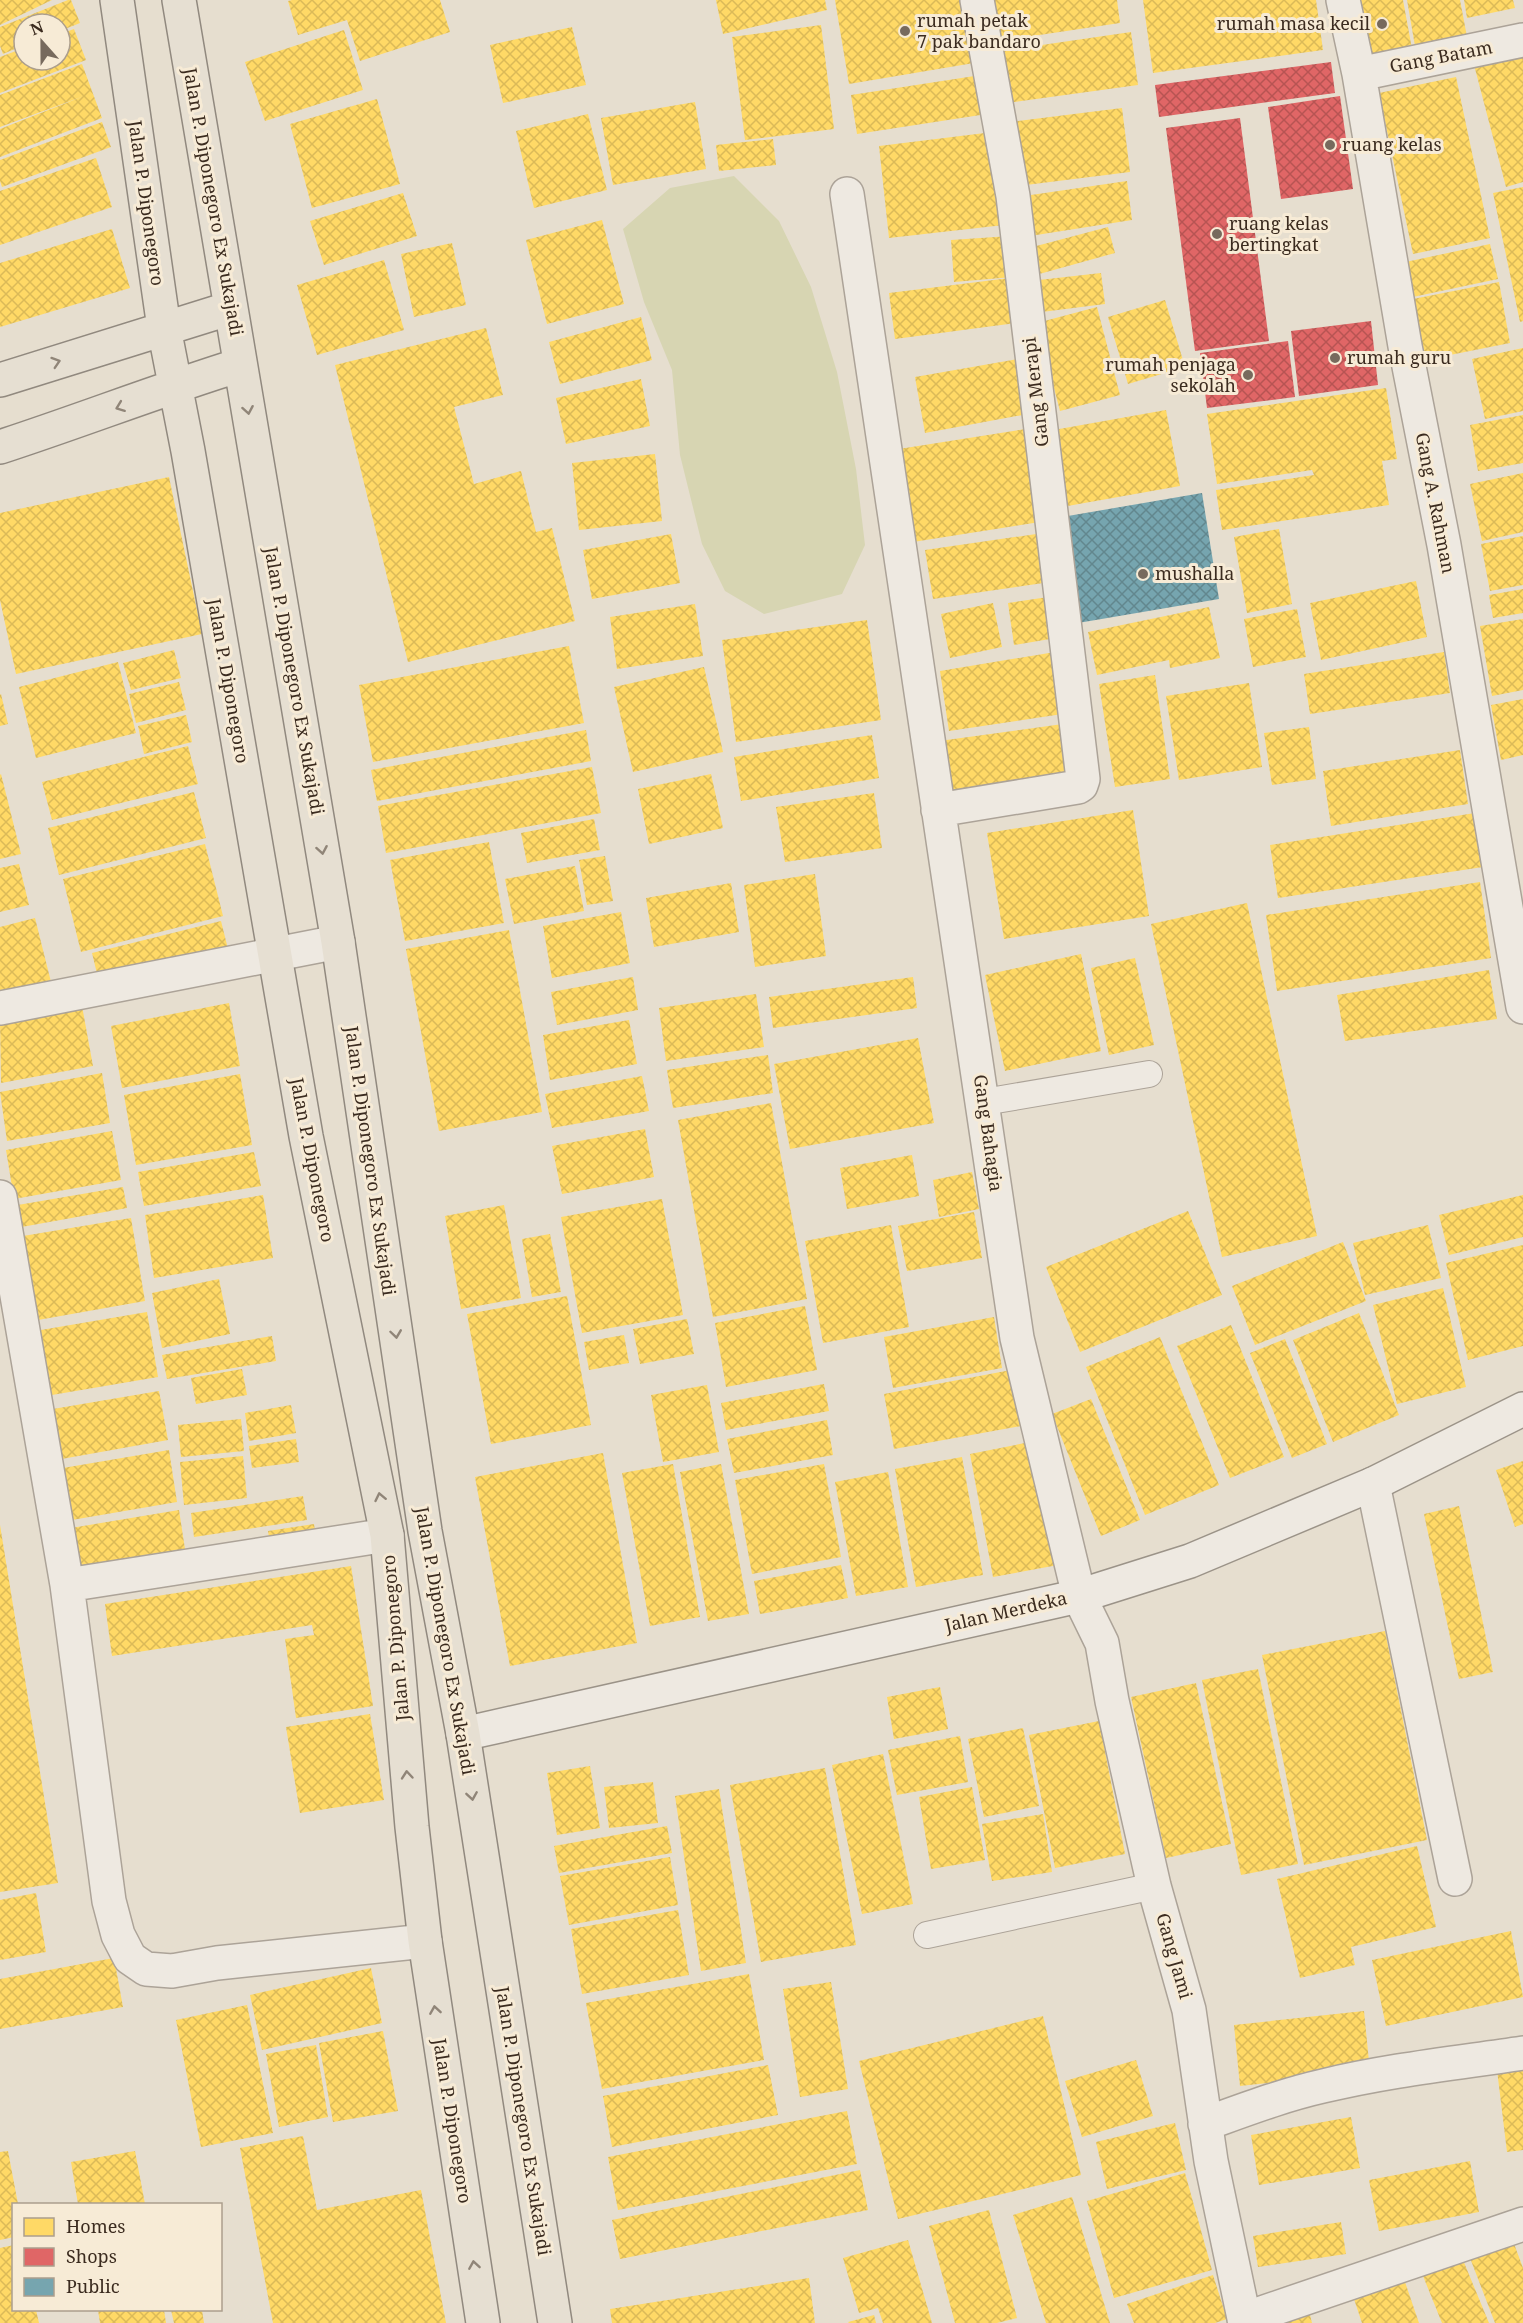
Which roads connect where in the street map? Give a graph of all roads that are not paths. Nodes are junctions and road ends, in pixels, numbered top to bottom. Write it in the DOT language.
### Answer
graph roads {
  1 [pos="117,0"];
  2 [pos="179,0"];
  3 [pos="977,0"];
  4 [pos="1343,0"];
  5 [pos="1523,40"];
  6 [pos="1359,74"];
  7 [pos="847,194"];
  8 [pos="231,308"];
  9 [pos="164,328"];
  10 [pos="240,365"];
  11 [pos="0,380"];
  12 [pos="175,386"];
  13 [pos="0,447"];
  14 [pos="938,810"];
  15 [pos="338,942"];
  16 [pos="275,955"];
  17 [pos="1523,1007"];
  18 [pos="0,1008"];
  19 [pos="1149,1074"];
  20 [pos="984,1102"];
  21 [pos="0,1197"];
  22 [pos="1523,1409"];
  23 [pos="1373,1484"];
  24 [pos="387,1535"];
  25 [pos="67,1586"];
  26 [pos="1078,1596"];
  27 [pos="462,1734"];
  28 [pos="1455,1880"];
  29 [pos="1154,1886"];
  30 [pos="927,1935"];
  31 [pos="425,1941"];
  32 [pos="1523,2054"];
  33 [pos="1205,2124"];
  34 [pos="1523,2224"];
  35 [pos="1244,2321"];
  36 [pos="483,2323"];
  37 [pos="555,2323"];
  1 -- 9 [label="main road, Jalan P. Diponegoro"];
  2 -- 8 [label="main road, Jalan P. Diponegoro Ex Sukajadi"];
  3 -- 14 [label="street, Gang Merapi"];
  4 -- 6 [label="street, Gang A. Rahman"];
  5 -- 6 [label="street, Gang Batam"];
  6 -- 17 [label="street, Gang A. Rahman"];
  7 -- 14 [label="street, Gang Bahagia"];
  8 -- 9 [label="main road"];
  8 -- 10 [label="main road, Jalan P. Diponegoro Ex Sukajadi"];
  11 -- 9 [label="main road, one-way"];
  9 -- 12 [label="main road, Jalan P. Diponegoro"];
  10 -- 12 [label="main road"];
  10 -- 15 [label="main road, Jalan P. Diponegoro Ex Sukajadi, one-way"];
  12 -- 13 [label="main road, one-way"];
  12 -- 16 [label="main road, Jalan P. Diponegoro"];
  14 -- 20 [label="street, Gang Bahagia"];
  15 -- 16 [label="street"];
  15 -- 27 [label="main road, Jalan P. Diponegoro Ex Sukajadi, one-way"];
  16 -- 18 [label="street"];
  24 -- 16 [label="main road, Jalan P. Diponegoro, one-way"];
  19 -- 20 [label="lane"];
  20 -- 26 [label="street, Gang Bahagia"];
  21 -- 25 [label="street"];
  22 -- 23 [label="street, Jalan Merdeka"];
  23 -- 26 [label="street, Jalan Merdeka"];
  23 -- 28 [label="street"];
  24 -- 25 [label="street"];
  31 -- 24 [label="main road, Jalan P. Diponegoro, one-way"];
  25 -- 31 [label="street"];
  26 -- 27 [label="street, Jalan Merdeka"];
  26 -- 29 [label="street, Gang Jami"];
  27 -- 37 [label="main road, Jalan P. Diponegoro Ex Sukajadi, one-way"];
  29 -- 30 [label="lane"];
  29 -- 33 [label="street, Gang Jami"];
  36 -- 31 [label="main road, Jalan P. Diponegoro, one-way"];
  32 -- 33 [label="street"];
  33 -- 35 [label="street, Gang Jami"];
  34 -- 35 [label="street"];
}
